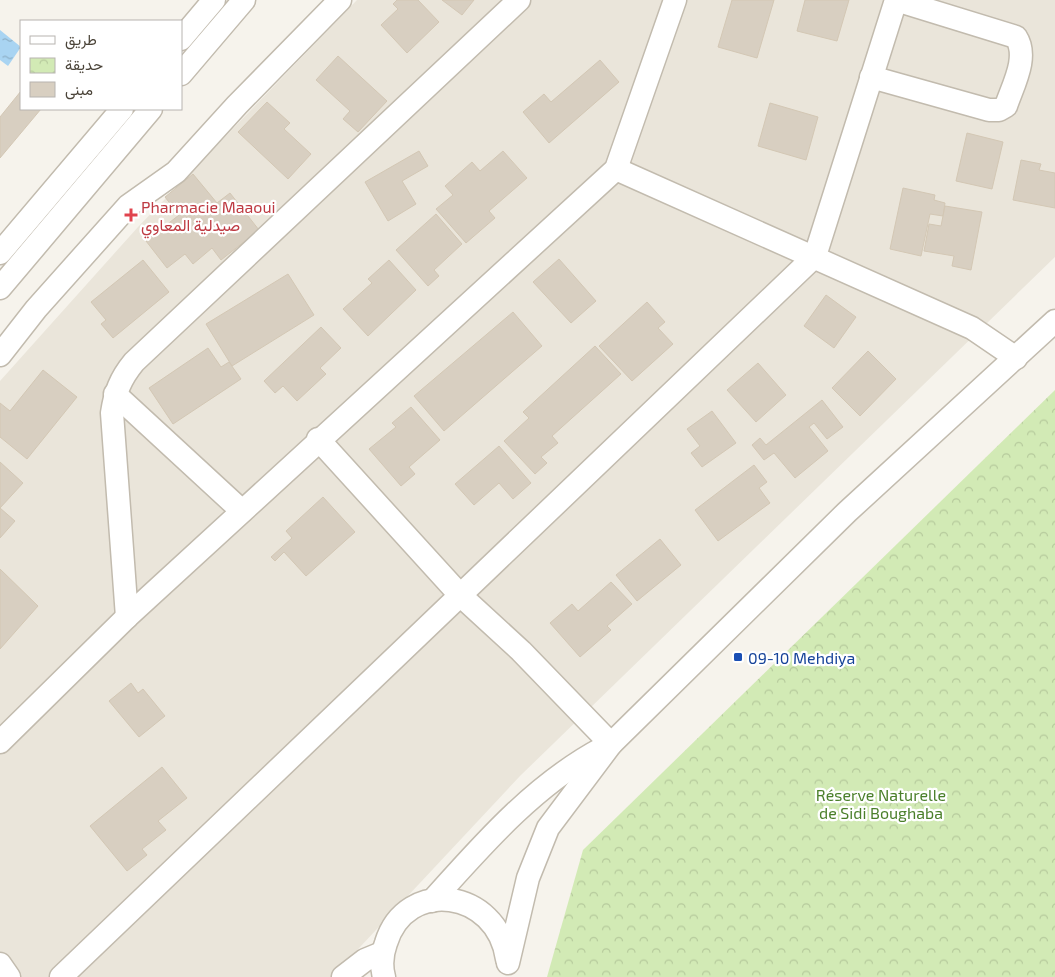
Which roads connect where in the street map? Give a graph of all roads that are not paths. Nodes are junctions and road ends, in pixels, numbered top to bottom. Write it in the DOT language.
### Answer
graph roads {
  1 [pos="214,0"];
  2 [pos="244,0"];
  3 [pos="340,0"];
  4 [pos="520,0"];
  5 [pos="896,0"];
  6 [pos="671,1"];
  7 [pos="182,38"];
  8 [pos="182,73"];
  9 [pos="871,77"];
  10 [pos="121,110"];
  11 [pos="151,110"];
  12 [pos="616,169"];
  13 [pos="0,253"];
  14 [pos="814,256"];
  15 [pos="0,288"];
  16 [pos="1055,321"];
  17 [pos="0,355"];
  18 [pos="1016,358"];
  19 [pos="115,394"];
  20 [pos="318,439"];
  21 [pos="242,511"];
  22 [pos="460,595"];
  23 [pos="127,616"];
  24 [pos="0,742"];
  25 [pos="611,744"];
  26 [pos="432,901"];
  27 [pos="382,953"];
  28 [pos="0,964"];
  29 [pos="507,970"];
  30 [pos="9,977"];
  31 [pos="61,977"];
  32 [pos="343,977"];
  33 [pos="384,977"];
  1 -- 7 [label="street"];
  2 -- 8 [label="street"];
  3 -- 17 [label="street"];
  4 -- 19 [label="street"];
  5 -- 9 [label="street"];
  5 -- 9 [label="street"];
  6 -- 12 [label="street"];
  9 -- 14 [label="street"];
  10 -- 13 [label="street"];
  11 -- 15 [label="street"];
  12 -- 14 [label="street"];
  12 -- 20 [label="street"];
  14 -- 18 [label="street"];
  14 -- 22 [label="street"];
  16 -- 18 [label="street"];
  18 -- 25 [label="street"];
  19 -- 21 [label="street"];
  19 -- 23 [label="street"];
  20 -- 21 [label="street"];
  20 -- 22 [label="street"];
  21 -- 23 [label="street"];
  22 -- 25 [label="street"];
  22 -- 31 [label="street"];
  23 -- 24 [label="street"];
  25 -- 26 [label="street"];
  25 -- 29 [label="street"];
  26 -- 27 [label="street"];
  26 -- 29 [label="street"];
  27 -- 32 [label="street"];
  27 -- 33 [label="street"];
  28 -- 30 [label="street"];
}
